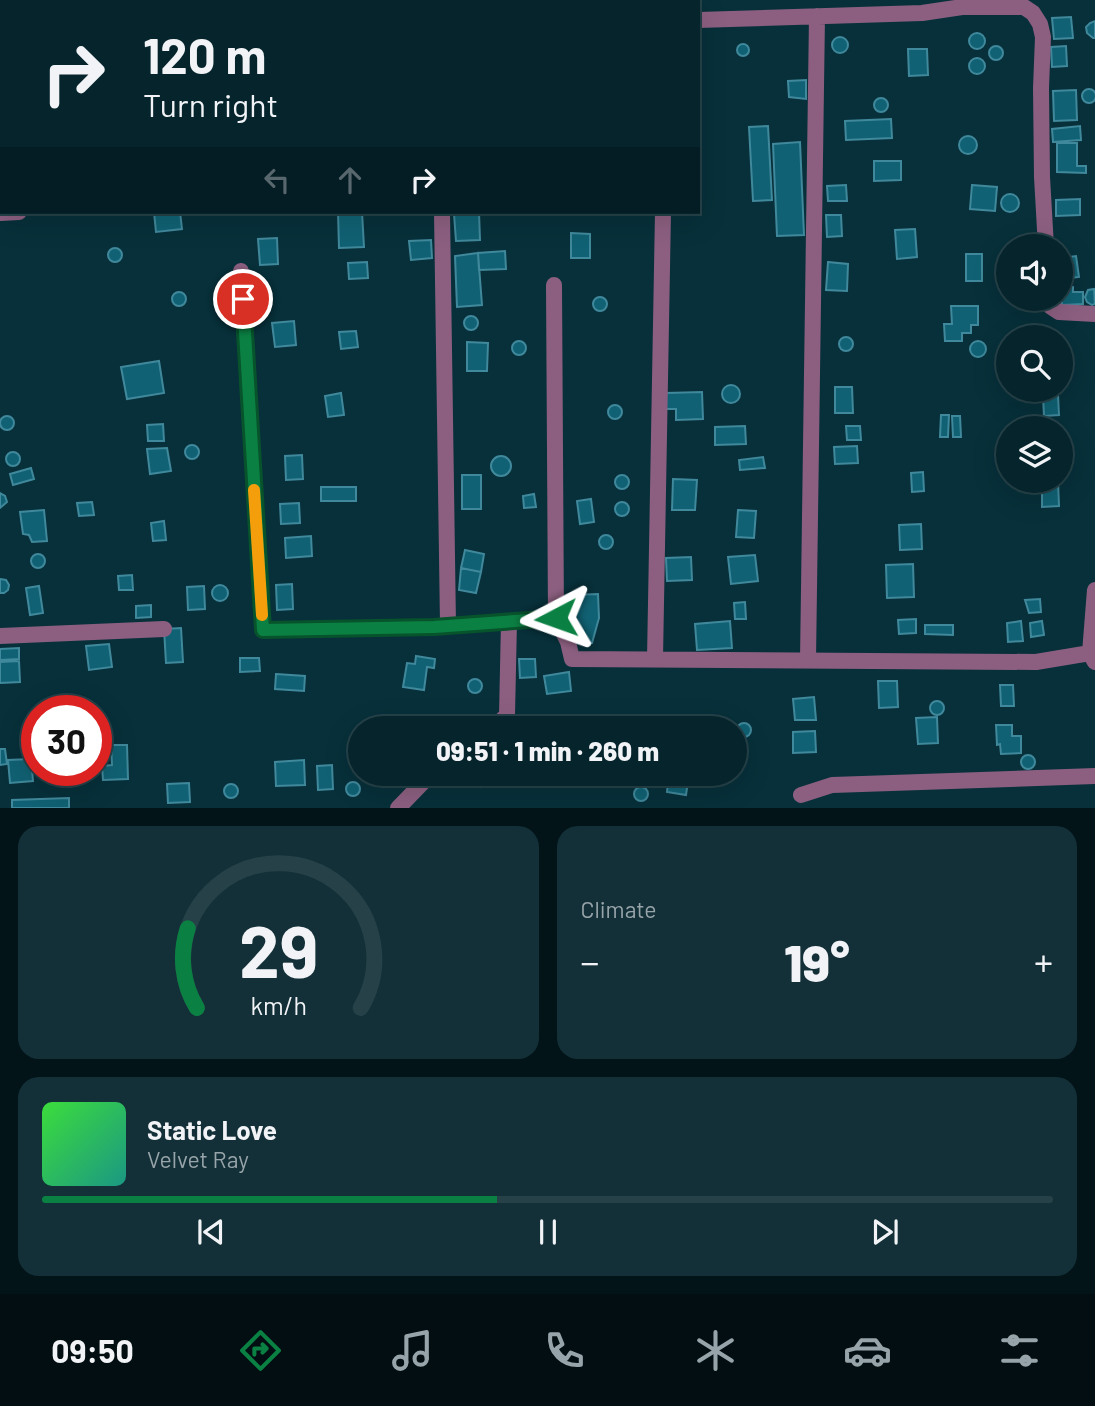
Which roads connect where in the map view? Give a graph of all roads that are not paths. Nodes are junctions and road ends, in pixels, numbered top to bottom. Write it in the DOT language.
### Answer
graph roads {
  1 [pos="817,16"];
  2 [pos="700,20"];
  3 [pos="442,214"];
  4 [pos="663,214"];
  5 [pos="1045,234"];
  6 [pos="241,271"];
  7 [pos="554,285"];
  8 [pos="1058,311"];
  9 [pos="1095,314"];
  10 [pos="1095,590"];
  11 [pos="556,618"];
  12 [pos="509,621"];
  13 [pos="448,625"];
  14 [pos="164,629"];
  15 [pos="0,636"];
  16 [pos="1092,658"];
  17 [pos="655,659"];
  18 [pos="808,660"];
  19 [pos="506,716"];
  20 [pos="1095,776"];
  21 [pos="419,786"];
  22 [pos="801,795"];
  23 [pos="398,807"];
  1 -- 2 [label="street"];
  1 -- 5 [label="street"];
  1 -- 18 [label="street"];
  3 -- 13 [label="street"];
  4 -- 17 [label="street"];
  6 -- 13 [label="street"];
  7 -- 11 [label="street"];
  8 -- 9 [label="street"];
  10 -- 16 [label="street"];
  11 -- 12 [label="street"];
  11 -- 17 [label="street"];
  12 -- 13 [label="street"];
  12 -- 19 [label="street"];
  14 -- 15 [label="street"];
  16 -- 18 [label="street"];
  17 -- 18 [label="street"];
  20 -- 22 [label="street"];
  21 -- 23 [label="street"];
}
